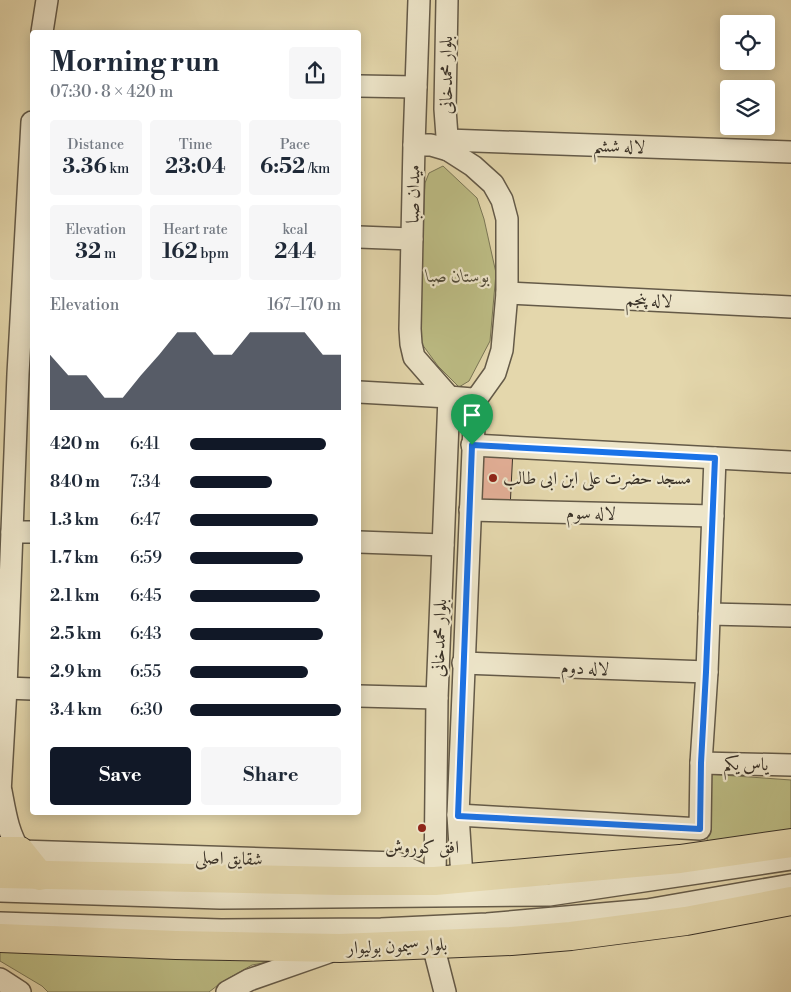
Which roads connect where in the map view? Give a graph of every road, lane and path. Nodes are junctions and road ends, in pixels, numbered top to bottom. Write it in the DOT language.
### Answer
graph roads {
  1 [pos="36,0"];
  2 [pos="47,0"];
  3 [pos="419,0"];
  4 [pos="447,0"];
  5 [pos="37,30"];
  6 [pos="42,30"];
  7 [pos="361,86"];
  8 [pos="416,87"];
  9 [pos="414,145"];
  10 [pos="447,145"];
  11 [pos="791,152"];
  12 [pos="30,221"];
  13 [pos="361,237"];
  14 [pos="412,240"];
  15 [pos="507,292"];
  16 [pos="791,307"];
  17 [pos="25,374"];
  18 [pos="361,392"];
  19 [pos="449,396"];
  20 [pos="475,401"];
  21 [pos="472,445"];
  22 [pos="715,458"];
  23 [pos="791,462"];
  24 [pos="470,510"];
  25 [pos="713,516"];
  26 [pos="22,532"];
  27 [pos="361,542"];
  28 [pos="443,545"];
  29 [pos="709,614"];
  30 [pos="791,616"];
  31 [pos="463,663"];
  32 [pos="706,672"];
  33 [pos="6,688"];
  34 [pos="30,689"];
  35 [pos="361,696"];
  36 [pos="436,698"];
  37 [pos="701,763"];
  38 [pos="791,765"];
  39 [pos="0,792"];
  40 [pos="458,816"];
  41 [pos="791,843"];
  42 [pos="10,851"];
  43 [pos="791,858"];
  44 [pos="0,874"];
  45 [pos="40,876"];
  46 [pos="462,877"];
  47 [pos="435,880"];
  48 [pos="791,886"];
  49 [pos="0,891"];
  50 [pos="791,901"];
  51 [pos="0,923"];
  52 [pos="0,938"];
  53 [pos="433,944"];
  54 [pos="340,948"];
  55 [pos="0,979"];
  56 [pos="20,992"];
  57 [pos="227,992"];
  58 [pos="445,992"];
  1 -- 5 [label="street"];
  2 -- 6 [label="street"];
  3 -- 8 [label="street, بلوار محمدخانی"];
  4 -- 10 [label="street, بلوار محمدخانی"];
  7 -- 8 [label="street"];
  8 -- 9 [label="street, بلوار محمدخانی"];
  9 -- 10 [label="street, میدان صبا"];
  9 -- 14 [label="street, میدان صبا"];
  10 -- 11 [label="street, لاله ششم"];
  10 -- 15 [label="street, میدان صبا"];
  12 -- 17 [label="street"];
  13 -- 14 [label="street"];
  14 -- 19 [label="street, میدان صبا"];
  15 -- 16 [label="street, لاله پنجم"];
  15 -- 20 [label="street, میدان صبا"];
  17 -- 26 [label="street"];
  18 -- 19 [label="street"];
  19 -- 20 [label="street"];
  19 -- 28 [label="street, بلوار محمدخانی"];
  20 -- 21 [label="street, بلوار محمدخانی"];
  21 -- 22 [label="street"];
  21 -- 24 [label="street, بلوار محمدخانی"];
  22 -- 23 [label="street"];
  22 -- 25 [label="street"];
  24 -- 25 [label="street, لاله سوم"];
  24 -- 31 [label="street, بلوار محمدخانی"];
  25 -- 29 [label="street"];
  26 -- 33 [label="street"];
  27 -- 28 [label="street"];
  28 -- 36 [label="street, بلوار محمدخانی"];
  29 -- 30 [label="street"];
  29 -- 32 [label="street"];
  31 -- 32 [label="street, لاله دوم"];
  31 -- 40 [label="street, بلوار محمدخانی"];
  32 -- 37 [label="street"];
  33 -- 34 [label="street"];
  33 -- 39 [label="street"];
  35 -- 36 [label="street"];
  36 -- 47 [label="street, بلوار محمدخانی"];
  37 -- 38 [label="street, یاس یکم"];
  37 -- 40 [label="street"];
  39 -- 42 [label="street"];
  40 -- 46 [label="street, بلوار محمدخانی"];
  41 -- 46 [label="main road"];
  42 -- 45 [label="main road"];
  42 -- 47 [label="street, شقایق اصلی"];
  43 -- 49 [label="street"];
  44 -- 45 [label="main road"];
  45 -- 47 [label="main road"];
  46 -- 47 [label="main road"];
  48 -- 51 [label="street"];
  50 -- 53 [label="main road, بلوار سیمون بولیوار"];
  52 -- 54 [label="main road, بلوار سیمون بولیوار"];
  53 -- 54 [label="main road, بلوار سیمون بولیوار"];
  53 -- 58 [label="street"];
  54 -- 57 [label="street"];
  55 -- 56 [label="street"];
}
